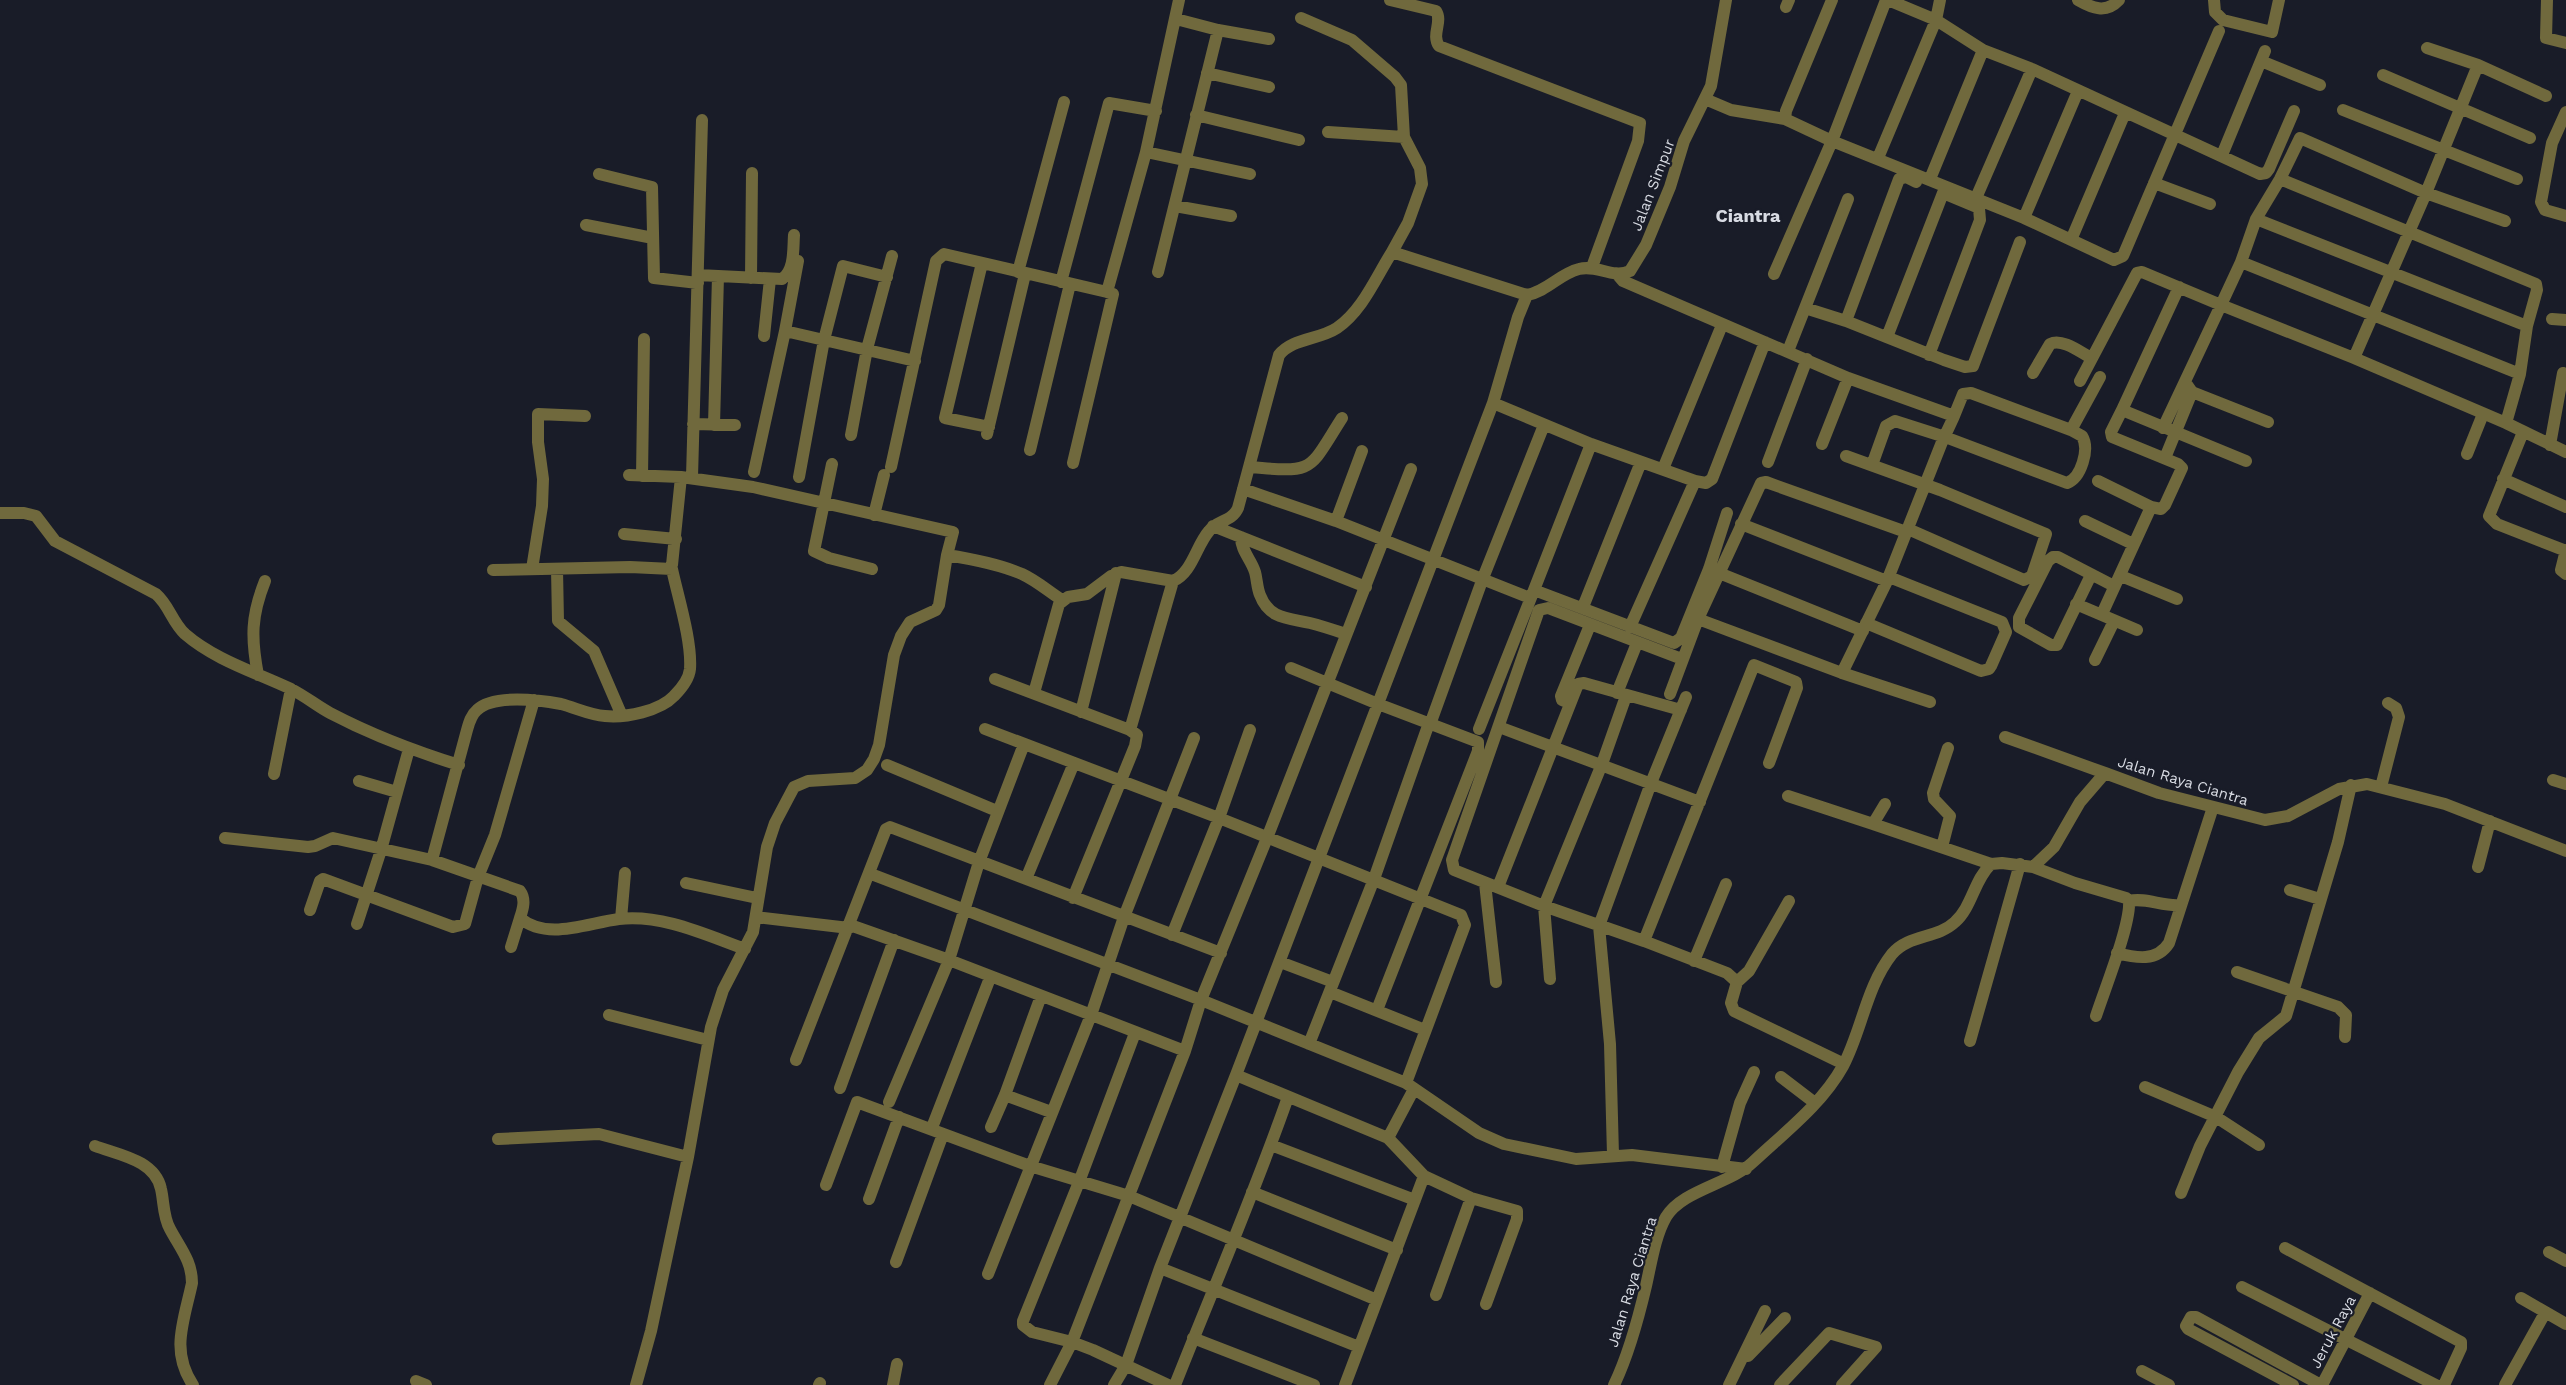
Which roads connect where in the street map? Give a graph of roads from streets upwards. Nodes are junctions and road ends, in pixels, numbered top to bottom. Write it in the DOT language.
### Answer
graph roads {
  1 [pos="1179,0"];
  2 [pos="1390,0"];
  3 [pos="1726,0"];
  4 [pos="1832,0"];
  5 [pos="1887,0"];
  6 [pos="1940,0"];
  7 [pos="2078,0"];
  8 [pos="2119,0"];
  9 [pos="2214,0"];
  10 [pos="2279,0"];
  11 [pos="2547,0"];
  12 [pos="1301,18"];
  13 [pos="1176,19"];
  14 [pos="1936,20"];
  15 [pos="1218,30"];
  16 [pos="2219,32"];
  17 [pos="1269,39"];
  18 [pos="2566,43"];
  19 [pos="2427,48"];
  20 [pos="1983,50"];
  21 [pos="2478,65"];
  22 [pos="2032,69"];
  23 [pos="1207,73"];
  24 [pos="2383,75"];
  25 [pos="2320,85"];
  26 [pos="1269,87"];
  27 [pos="2078,91"];
  28 [pos="2546,96"];
  29 [pos="1706,99"];
  30 [pos="1065,102"];
  31 [pos="2460,107"];
  32 [pos="2343,110"];
  33 [pos="1155,111"];
  34 [pos="2294,111"];
  35 [pos="2566,112"];
  36 [pos="2125,113"];
  37 [pos="1196,115"];
  38 [pos="1785,119"];
  39 [pos="702,120"];
  40 [pos="1328,132"];
  41 [pos="2173,134"];
  42 [pos="1404,137"];
  43 [pos="2530,138"];
  44 [pos="1299,140"];
  45 [pos="1832,141"];
  46 [pos="2444,151"];
  47 [pos="1146,152"];
  48 [pos="2222,155"];
  49 [pos="1878,158"];
  50 [pos="1184,161"];
  51 [pos="752,173"];
  52 [pos="599,174"];
  53 [pos="1250,174"];
  54 [pos="1930,179"];
  55 [pos="2280,179"];
  56 [pos="2517,179"];
  57 [pos="2154,183"];
  58 [pos="2426,193"];
  59 [pos="1943,194"];
  60 [pos="1976,198"];
  61 [pos="1848,199"];
  62 [pos="2210,204"];
  63 [pos="1175,206"];
  64 [pos="1231,216"];
  65 [pos="2566,216"];
  66 [pos="2024,218"];
  67 [pos="2256,219"];
  68 [pos="2505,221"];
  69 [pos="586,225"];
  70 [pos="2408,230"];
  71 [pos="794,235"];
  72 [pos="653,238"];
  73 [pos="2071,240"];
  74 [pos="2020,242"];
  75 [pos="1392,252"];
  76 [pos="892,256"];
  77 [pos="798,261"];
  78 [pos="2241,262"];
  79 [pos="982,263"];
  80 [pos="1592,267"];
  81 [pos="2390,271"];
  82 [pos="1158,272"];
  83 [pos="1022,273"];
  84 [pos="1617,274"];
  85 [pos="1774,274"];
  86 [pos="718,276"];
  87 [pos="887,277"];
  88 [pos="751,278"];
  89 [pos="698,279"];
  90 [pos="770,279"];
  91 [pos="1065,283"];
  92 [pos="2179,287"];
  93 [pos="1107,292"];
  94 [pos="1527,295"];
  95 [pos="2221,305"];
  96 [pos="1805,308"];
  97 [pos="2373,314"];
  98 [pos="2552,319"];
  99 [pos="2566,320"];
  100 [pos="1846,321"];
  101 [pos="1722,325"];
  102 [pos="2527,326"];
  103 [pos="785,331"];
  104 [pos="764,336"];
  105 [pos="1887,337"];
  106 [pos="644,339"];
  107 [pos="825,340"];
  108 [pos="1765,342"];
  109 [pos="867,349"];
  110 [pos="1788,351"];
  111 [pos="1929,354"];
  112 [pos="2091,358"];
  113 [pos="2354,358"];
  114 [pos="1807,359"];
  115 [pos="915,361"];
  116 [pos="2033,373"];
  117 [pos="2563,373"];
  118 [pos="2520,374"];
  119 [pos="2100,377"];
  120 [pos="1848,378"];
  121 [pos="2080,381"];
  122 [pos="2189,387"];
  123 [pos="1493,403"];
  124 [pos="2122,410"];
  125 [pos="2483,414"];
  126 [pos="585,416"];
  127 [pos="1954,416"];
  128 [pos="1342,418"];
  129 [pos="2268,422"];
  130 [pos="2506,423"];
  131 [pos="693,424"];
  132 [pos="714,425"];
  133 [pos="735,425"];
  134 [pos="1544,425"];
  135 [pos="2163,428"];
  136 [pos="2071,430"];
  137 [pos="2523,432"];
  138 [pos="2177,433"];
  139 [pos="850,435"];
  140 [pos="1945,437"];
  141 [pos="1591,444"];
  142 [pos="1822,444"];
  143 [pos="2550,446"];
  144 [pos="1029,450"];
  145 [pos="1362,451"];
  146 [pos="2566,453"];
  147 [pos="2467,454"];
  148 [pos="1846,456"];
  149 [pos="2165,458"];
  150 [pos="2246,461"];
  151 [pos="1641,462"];
  152 [pos="1768,462"];
  153 [pos="1073,463"];
  154 [pos="831,464"];
  155 [pos="1872,465"];
  156 [pos="1250,467"];
  157 [pos="1411,469"];
  158 [pos="1663,469"];
  159 [pos="754,472"];
  160 [pos="686,477"];
  161 [pos="799,477"];
  162 [pos="2503,479"];
  163 [pos="1695,481"];
  164 [pos="2098,481"];
  165 [pos="1926,484"];
  166 [pos="1243,489"];
  167 [pos="824,504"];
  168 [pos="2151,507"];
  169 [pos="2566,507"];
  170 [pos="0,513"];
  171 [pos="1727,513"];
  172 [pos="874,515"];
  173 [pos="1336,521"];
  174 [pos="2085,521"];
  175 [pos="1741,524"];
  176 [pos="1213,526"];
  177 [pos="1907,531"];
  178 [pos="624,534"];
  179 [pos="1241,537"];
  180 [pos="675,539"];
  181 [pos="1385,541"];
  182 [pos="2133,544"];
  183 [pos="2566,550"];
  184 [pos="947,555"];
  185 [pos="1433,558"];
  186 [pos="672,565"];
  187 [pos="557,568"];
  188 [pos="532,569"];
  189 [pos="872,569"];
  190 [pos="493,570"];
  191 [pos="1714,571"];
  192 [pos="1116,573"];
  193 [pos="2566,574"];
  194 [pos="2091,575"];
  195 [pos="1483,578"];
  196 [pos="1888,579"];
  197 [pos="265,581"];
  198 [pos="1173,581"];
  199 [pos="2117,581"];
  200 [pos="1366,587"];
  201 [pos="1532,594"];
  202 [pos="2177,599"];
  203 [pos="1062,600"];
  204 [pos="2076,603"];
  205 [pos="2102,614"];
  206 [pos="1585,616"];
  207 [pos="1698,619"];
  208 [pos="2114,621"];
  209 [pos="1630,627"];
  210 [pos="1865,627"];
  211 [pos="2137,630"];
  212 [pos="1346,634"];
  213 [pos="1637,643"];
  214 [pos="1682,659"];
  215 [pos="2095,660"];
  216 [pos="1291,668"];
  217 [pos="1842,673"];
  218 [pos="258,675"];
  219 [pos="995,680"];
  220 [pos="1327,683"];
  221 [pos="291,689"];
  222 [pos="1034,693"];
  223 [pos="1670,694"];
  224 [pos="1622,695"];
  225 [pos="1686,697"];
  226 [pos="534,700"];
  227 [pos="1930,702"];
  228 [pos="1569,703"];
  229 [pos="2388,703"];
  230 [pos="1378,704"];
  231 [pos="1681,710"];
  232 [pos="1081,712"];
  233 [pos="622,716"];
  234 [pos="1430,721"];
  235 [pos="1499,727"];
  236 [pos="985,729"];
  237 [pos="1479,729"];
  238 [pos="1130,730"];
  239 [pos="1250,730"];
  240 [pos="2005,737"];
  241 [pos="1194,738"];
  242 [pos="1024,744"];
  243 [pos="1552,747"];
  244 [pos="1948,748"];
  245 [pos="409,749"];
  246 [pos="1074,763"];
  247 [pos="1769,763"];
  248 [pos="1602,764"];
  249 [pos="459,765"];
  250 [pos="887,765"];
  251 [pos="2105,773"];
  252 [pos="274,774"];
  253 [pos="2553,780"];
  254 [pos="359,781"];
  255 [pos="1121,781"];
  256 [pos="1650,783"];
  257 [pos="2566,784"];
  258 [pos="2351,785"];
  259 [pos="2381,787"];
  260 [pos="397,792"];
  261 [pos="1788,796"];
  262 [pos="1170,799"];
  263 [pos="1700,802"];
  264 [pos="1885,804"];
  265 [pos="2213,807"];
  266 [pos="997,812"];
  267 [pos="1219,818"];
  268 [pos="2490,821"];
  269 [pos="1873,824"];
  270 [pos="225,838"];
  271 [pos="1267,838"];
  272 [pos="1942,847"];
  273 [pos="381,850"];
  274 [pos="2566,851"];
  275 [pos="432,860"];
  276 [pos="1319,860"];
  277 [pos="979,862"];
  278 [pos="1991,864"];
  279 [pos="2020,864"];
  280 [pos="2033,867"];
  281 [pos="2478,867"];
  282 [pos="625,873"];
  283 [pos="871,874"];
  284 [pos="478,877"];
  285 [pos="1026,879"];
  286 [pos="1374,879"];
  287 [pos="1485,883"];
  288 [pos="686,884"];
  289 [pos="1726,884"];
  290 [pos="1498,887"];
  291 [pos="2290,890"];
  292 [pos="365,896"];
  293 [pos="1419,897"];
  294 [pos="757,898"];
  295 [pos="1073,898"];
  296 [pos="2320,899"];
  297 [pos="1789,901"];
  298 [pos="2129,901"];
  299 [pos="2181,905"];
  300 [pos="1544,906"];
  301 [pos="310,910"];
  302 [pos="964,910"];
  303 [pos="756,917"];
  304 [pos="1124,917"];
  305 [pos="520,918"];
  306 [pos="621,919"];
  307 [pos="357,924"];
  308 [pos="850,926"];
  309 [pos="1599,926"];
  310 [pos="1172,935"];
  311 [pos="894,940"];
  312 [pos="1644,941"];
  313 [pos="511,947"];
  314 [pos="745,949"];
  315 [pos="1221,953"];
  316 [pos="2117,953"];
  317 [pos="949,960"];
  318 [pos="1694,961"];
  319 [pos="1280,962"];
  320 [pos="1108,964"];
  321 [pos="2237,972"];
  322 [pos="990,978"];
  323 [pos="1550,979"];
  324 [pos="1496,982"];
  325 [pos="1737,982"];
  326 [pos="1331,987"];
  327 [pos="2295,993"];
  328 [pos="1041,996"];
  329 [pos="1201,1000"];
  330 [pos="1377,1010"];
  331 [pos="609,1015"];
  332 [pos="1091,1016"];
  333 [pos="2096,1016"];
  334 [pos="1256,1022"];
  335 [pos="1425,1030"];
  336 [pos="1135,1033"];
  337 [pos="2345,1037"];
  338 [pos="708,1040"];
  339 [pos="1970,1041"];
  340 [pos="1310,1044"];
  341 [pos="1185,1051"];
  342 [pos="796,1060"];
  343 [pos="1844,1064"];
  344 [pos="1754,1071"];
  345 [pos="1236,1076"];
  346 [pos="1781,1077"];
  347 [pos="1410,1086"];
  348 [pos="2145,1087"];
  349 [pos="840,1088"];
  350 [pos="1005,1095"];
  351 [pos="1288,1097"];
  352 [pos="889,1102"];
  353 [pos="1815,1103"];
  354 [pos="1051,1112"];
  355 [pos="2216,1117"];
  356 [pos="899,1118"];
  357 [pos="933,1125"];
  358 [pos="991,1127"];
  359 [pos="944,1134"];
  360 [pos="1388,1138"];
  361 [pos="498,1139"];
  362 [pos="1271,1145"];
  363 [pos="2259,1145"];
  364 [pos="95,1146"];
  365 [pos="1613,1155"];
  366 [pos="688,1157"];
  367 [pos="1030,1166"];
  368 [pos="1722,1167"];
  369 [pos="1746,1169"];
  370 [pos="1424,1176"];
  371 [pos="1079,1182"];
  372 [pos="826,1185"];
  373 [pos="1252,1192"];
  374 [pos="2181,1193"];
  375 [pos="1129,1196"];
  376 [pos="1471,1198"];
  377 [pos="868,1199"];
  378 [pos="1415,1200"];
  379 [pos="1180,1219"];
  380 [pos="1235,1241"];
  381 [pos="2285,1248"];
  382 [pos="1397,1250"];
  383 [pos="2549,1252"];
  384 [pos="2566,1260"];
  385 [pos="896,1262"];
  386 [pos="1160,1268"];
  387 [pos="988,1274"];
  388 [pos="2242,1287"];
  389 [pos="1212,1288"];
  390 [pos="2370,1293"];
  391 [pos="1436,1295"];
  392 [pos="2521,1298"];
  393 [pos="1377,1300"];
  394 [pos="1486,1304"];
  395 [pos="1766,1311"];
  396 [pos="2545,1312"];
  397 [pos="1785,1318"];
  398 [pos="2566,1324"];
  399 [pos="2223,1333"];
  400 [pos="1193,1338"];
  401 [pos="2346,1340"];
  402 [pos="1072,1342"];
  403 [pos="2217,1345"];
  404 [pos="1359,1347"];
  405 [pos="897,1364"];
  406 [pos="1126,1365"];
  407 [pos="1739,1365"];
  408 [pos="2142,1371"];
  409 [pos="193,1385"];
  410 [pos="636,1385"];
  411 [pos="892,1385"];
  412 [pos="1050,1385"];
  413 [pos="1114,1385"];
  414 [pos="1168,1385"];
  415 [pos="1175,1385"];
  416 [pos="1314,1385"];
  417 [pos="1345,1385"];
  418 [pos="1614,1385"];
  419 [pos="1729,1385"];
  420 [pos="1780,1385"];
  421 [pos="1842,1385"];
  422 [pos="2169,1385"];
  423 [pos="2293,1385"];
  424 [pos="2321,1385"];
  425 [pos="2436,1385"];
  426 [pos="2444,1385"];
  427 [pos="2505,1385"];
  1 -- 13 [label="street"];
  2 -- 80 [label="street"];
  3 -- 29 [label="street, Jalan Simpur"];
  4 -- 38 [label="street"];
  5 -- 14 [label="street"];
  5 -- 45 [label="street"];
  6 -- 14 [label="street"];
  7 -- 8 [label="street"];
  9 -- 10 [label="street"];
  11 -- 18 [label="street"];
  12 -- 42 [label="street"];
  13 -- 15 [label="street"];
  13 -- 33 [label="street"];
  14 -- 20 [label="street"];
  14 -- 49 [label="street"];
  15 -- 17 [label="street"];
  15 -- 23 [label="street"];
  16 -- 41 [label="street"];
  19 -- 21 [label="street"];
  20 -- 22 [label="street"];
  20 -- 54 [label="street"];
  21 -- 28 [label="street"];
  21 -- 31 [label="street"];
  22 -- 27 [label="street"];
  22 -- 60 [label="street"];
  23 -- 26 [label="street"];
  23 -- 37 [label="street"];
  24 -- 31 [label="street"];
  25 -- 48 [label="street"];
  27 -- 36 [label="street"];
  27 -- 66 [label="street"];
  29 -- 38 [label="street"];
  29 -- 84 [label="street, Jalan Simpur"];
  30 -- 83 [label="street"];
  31 -- 43 [label="street"];
  31 -- 46 [label="street"];
  32 -- 46 [label="street"];
  33 -- 47 [label="street"];
  33 -- 91 [label="street"];
  34 -- 48 [label="street"];
  35 -- 65 [label="street"];
  36 -- 41 [label="street"];
  36 -- 73 [label="street"];
  37 -- 44 [label="street"];
  37 -- 50 [label="street"];
  38 -- 45 [label="street"];
  39 -- 89 [label="street"];
  40 -- 42 [label="street"];
  41 -- 48 [label="street"];
  41 -- 57 [label="street"];
  42 -- 75 [label="street"];
  45 -- 49 [label="street"];
  45 -- 85 [label="street"];
  46 -- 56 [label="street"];
  46 -- 58 [label="street"];
  47 -- 50 [label="street"];
  47 -- 93 [label="street"];
  49 -- 54 [label="street"];
  50 -- 53 [label="street"];
  50 -- 63 [label="street"];
  51 -- 88 [label="street"];
  52 -- 72 [label="street"];
  54 -- 60 [label="street"];
  55 -- 58 [label="street"];
  55 -- 67 [label="street"];
  55 -- 70 [label="street"];
  57 -- 62 [label="street"];
  57 -- 73 [label="street"];
  58 -- 68 [label="street"];
  58 -- 70 [label="street"];
  59 -- 100 [label="street"];
  59 -- 105 [label="street"];
  59 -- 111 [label="street"];
  60 -- 66 [label="street"];
  61 -- 96 [label="street"];
  63 -- 64 [label="street"];
  63 -- 82 [label="street"];
  66 -- 73 [label="street"];
  67 -- 78 [label="street"];
  67 -- 81 [label="street"];
  69 -- 72 [label="street"];
  70 -- 81 [label="street"];
  70 -- 102 [label="street"];
  71 -- 90 [label="street"];
  72 -- 89 [label="street"];
  74 -- 111 [label="street"];
  75 -- 94 [label="street"];
  75 -- 156 [label="street"];
  76 -- 87 [label="street"];
  77 -- 103 [label="street"];
  78 -- 95 [label="street"];
  78 -- 97 [label="street"];
  79 -- 83 [label="street"];
  79 -- 83 [label="street"];
  79 -- 115 [label="street"];
  80 -- 84 [label="street"];
  80 -- 94 [label="street"];
  81 -- 97 [label="street"];
  81 -- 102 [label="street"];
  83 -- 91 [label="street"];
  84 -- 101 [label="street"];
  86 -- 88 [label="street"];
  86 -- 89 [label="street"];
  86 -- 132 [label="street"];
  87 -- 107 [label="street"];
  87 -- 109 [label="street"];
  88 -- 90 [label="street"];
  89 -- 131 [label="street"];
  90 -- 104 [label="street"];
  91 -- 93 [label="street"];
  91 -- 144 [label="street"];
  92 -- 95 [label="street"];
  92 -- 112 [label="street"];
  92 -- 124 [label="street"];
  93 -- 153 [label="street"];
  94 -- 123 [label="street"];
  95 -- 113 [label="street"];
  95 -- 122 [label="street"];
  96 -- 100 [label="street"];
  96 -- 110 [label="street"];
  97 -- 113 [label="street"];
  97 -- 118 [label="street"];
  98 -- 99 [label="street"];
  100 -- 105 [label="street"];
  101 -- 108 [label="street"];
  101 -- 158 [label="street"];
  102 -- 118 [label="street"];
  103 -- 107 [label="street"];
  103 -- 159 [label="street"];
  105 -- 111 [label="street"];
  106 -- 160 [label="street"];
  107 -- 109 [label="street"];
  107 -- 161 [label="street"];
  108 -- 110 [label="street"];
  108 -- 163 [label="street"];
  109 -- 115 [label="street"];
  109 -- 139 [label="street"];
  110 -- 114 [label="street"];
  112 -- 116 [label="street"];
  112 -- 121 [label="street"];
  113 -- 125 [label="street"];
  114 -- 120 [label="street"];
  114 -- 152 [label="street"];
  115 -- 172 [label="street"];
  117 -- 143 [label="street"];
  118 -- 130 [label="street"];
  119 -- 136 [label="street"];
  120 -- 127 [label="street"];
  120 -- 142 [label="street"];
  122 -- 129 [label="street"];
  122 -- 135 [label="street"];
  122 -- 138 [label="street"];
  123 -- 134 [label="street"];
  123 -- 185 [label="street"];
  124 -- 135 [label="street"];
  124 -- 149 [label="street"];
  125 -- 130 [label="street"];
  125 -- 147 [label="street"];
  126 -- 188 [label="street"];
  127 -- 136 [label="street"];
  127 -- 140 [label="street"];
  128 -- 156 [label="street"];
  130 -- 137 [label="street"];
  131 -- 132 [label="street"];
  131 -- 160 [label="street"];
  132 -- 133 [label="street"];
  134 -- 141 [label="street"];
  134 -- 195 [label="street"];
  135 -- 138 [label="street"];
  136 -- 140 [label="street"];
  137 -- 143 [label="street"];
  137 -- 162 [label="street"];
  138 -- 149 [label="street"];
  138 -- 150 [label="street"];
  140 -- 155 [label="street"];
  140 -- 165 [label="street"];
  141 -- 151 [label="street"];
  141 -- 201 [label="street"];
  143 -- 146 [label="street"];
  145 -- 173 [label="street"];
  148 -- 155 [label="street"];
  149 -- 168 [label="street"];
  151 -- 158 [label="street"];
  151 -- 206 [label="street"];
  154 -- 167 [label="street"];
  155 -- 165 [label="street"];
  156 -- 166 [label="street"];
  157 -- 181 [label="street"];
  158 -- 163 [label="street"];
  160 -- 167 [label="street"];
  160 -- 180 [label="street"];
  162 -- 169 [label="street"];
  162 -- 183 [label="street"];
  163 -- 209 [label="street"];
  164 -- 168 [label="street"];
  165 -- 177 [label="street"];
  165 -- 177 [label="street"];
  166 -- 173 [label="street"];
  166 -- 176 [label="street"];
  167 -- 172 [label="street"];
  167 -- 189 [label="street"];
  168 -- 182 [label="street"];
  170 -- 218 [label="street"];
  171 -- 191 [label="street"];
  172 -- 184 [label="street"];
  173 -- 181 [label="street"];
  174 -- 182 [label="street"];
  175 -- 177 [label="street"];
  175 -- 191 [label="street"];
  175 -- 196 [label="street"];
  176 -- 179 [label="street"];
  176 -- 198 [label="street"];
  177 -- 196 [label="street"];
  178 -- 180 [label="street"];
  179 -- 200 [label="street"];
  179 -- 212 [label="street"];
  180 -- 186 [label="street"];
  181 -- 185 [label="street"];
  181 -- 200 [label="street"];
  182 -- 199 [label="street"];
  183 -- 193 [label="street"];
  184 -- 203 [label="street"];
  184 -- 294 [label="street"];
  185 -- 195 [label="street"];
  185 -- 230 [label="street"];
  187 -- 188 [label="street"];
  187 -- 233 [label="street"];
  187 -- 233 [label="street"];
  188 -- 190 [label="street"];
  191 -- 207 [label="street"];
  191 -- 209 [label="street"];
  191 -- 210 [label="street"];
  192 -- 198 [label="street"];
  192 -- 203 [label="street"];
  192 -- 232 [label="street"];
  194 -- 199 [label="street"];
  194 -- 204 [label="street"];
  194 -- 204 [label="street"];
  195 -- 201 [label="street"];
  195 -- 234 [label="street"];
  196 -- 210 [label="street"];
  196 -- 210 [label="street"];
  197 -- 218 [label="street"];
  198 -- 238 [label="street"];
  199 -- 202 [label="street"];
  199 -- 205 [label="street"];
  200 -- 212 [label="street"];
  201 -- 206 [label="street"];
  201 -- 237 [label="street"];
  203 -- 222 [label="street"];
  204 -- 205 [label="street"];
  205 -- 208 [label="street"];
  206 -- 209 [label="street"];
  206 -- 213 [label="street"];
  206 -- 228 [label="street"];
  206 -- 235 [label="street"];
  207 -- 214 [label="street"];
  207 -- 217 [label="street"];
  208 -- 211 [label="street"];
  208 -- 215 [label="street"];
  210 -- 217 [label="street"];
  212 -- 220 [label="street"];
  213 -- 214 [label="street"];
  213 -- 224 [label="street"];
  214 -- 223 [label="street"];
  216 -- 220 [label="street"];
  217 -- 227 [label="street"];
  218 -- 221 [label="street"];
  219 -- 222 [label="street"];
  220 -- 230 [label="street"];
  220 -- 271 [label="street"];
  221 -- 245 [label="street"];
  221 -- 252 [label="street"];
  222 -- 232 [label="street"];
  224 -- 228 [label="street"];
  224 -- 231 [label="street"];
  224 -- 248 [label="street"];
  225 -- 231 [label="street"];
  226 -- 233 [label="street"];
  226 -- 249 [label="street"];
  226 -- 284 [label="street"];
  228 -- 243 [label="street"];
  229 -- 259 [label="street"];
  230 -- 234 [label="street"];
  230 -- 276 [label="street"];
  231 -- 256 [label="street"];
  232 -- 238 [label="street"];
  234 -- 286 [label="street"];
  234 -- 293 [label="street"];
  235 -- 243 [label="street"];
  235 -- 287 [label="street"];
  236 -- 242 [label="street"];
  238 -- 255 [label="street"];
  239 -- 267 [label="street"];
  240 -- 251 [label="street"];
  241 -- 262 [label="street"];
  242 -- 246 [label="street"];
  242 -- 266 [label="street"];
  243 -- 248 [label="street"];
  243 -- 290 [label="street"];
  244 -- 272 [label="street"];
  245 -- 249 [label="street"];
  245 -- 260 [label="street"];
  246 -- 255 [label="street"];
  246 -- 285 [label="street"];
  247 -- 263 [label="street"];
  248 -- 256 [label="street"];
  248 -- 300 [label="street"];
  249 -- 275 [label="street"];
  250 -- 266 [label="street"];
  251 -- 265 [label="street, Jalan Raya Ciantra"];
  251 -- 280 [label="street, Jalan Raya Ciantra"];
  253 -- 257 [label="street"];
  254 -- 260 [label="street"];
  255 -- 262 [label="street"];
  255 -- 295 [label="street"];
  256 -- 263 [label="street"];
  256 -- 309 [label="street"];
  258 -- 259 [label="street"];
  258 -- 265 [label="street, Jalan Raya Ciantra"];
  258 -- 296 [label="street"];
  259 -- 268 [label="street"];
  260 -- 273 [label="street"];
  261 -- 269 [label="street"];
  262 -- 267 [label="street"];
  262 -- 304 [label="street"];
  263 -- 312 [label="street"];
  264 -- 269 [label="street"];
  265 -- 299 [label="street"];
  266 -- 277 [label="street"];
  267 -- 271 [label="street"];
  267 -- 310 [label="street"];
  268 -- 274 [label="street"];
  268 -- 281 [label="street"];
  269 -- 272 [label="street"];
  270 -- 273 [label="street"];
  271 -- 276 [label="street"];
  271 -- 315 [label="street"];
  272 -- 278 [label="street"];
  273 -- 275 [label="street"];
  273 -- 292 [label="street"];
  275 -- 284 [label="street"];
  276 -- 286 [label="street"];
  276 -- 319 [label="street"];
  277 -- 283 [label="street"];
  277 -- 285 [label="street"];
  277 -- 302 [label="street"];
  278 -- 279 [label="street"];
  278 -- 343 [label="street, Jalan Raya Ciantra"];
  279 -- 280 [label="street"];
  279 -- 339 [label="street"];
  280 -- 298 [label="street"];
  282 -- 306 [label="street"];
  283 -- 302 [label="street"];
  283 -- 308 [label="street"];
  284 -- 292 [label="street"];
  284 -- 305 [label="street"];
  285 -- 295 [label="street"];
  286 -- 293 [label="street"];
  286 -- 326 [label="street"];
  287 -- 290 [label="street"];
  287 -- 324 [label="street"];
  288 -- 294 [label="street"];
  289 -- 318 [label="street"];
  290 -- 300 [label="street"];
  291 -- 296 [label="street"];
  292 -- 301 [label="street"];
  292 -- 307 [label="street"];
  293 -- 330 [label="street"];
  293 -- 335 [label="street"];
  294 -- 303 [label="street"];
  295 -- 304 [label="street"];
  296 -- 327 [label="street"];
  297 -- 325 [label="street"];
  298 -- 299 [label="street"];
  298 -- 316 [label="street"];
  299 -- 316 [label="street"];
  300 -- 309 [label="street"];
  300 -- 323 [label="street"];
  302 -- 317 [label="street"];
  302 -- 320 [label="street"];
  303 -- 308 [label="street"];
  303 -- 314 [label="street"];
  304 -- 310 [label="street"];
  304 -- 320 [label="street"];
  305 -- 306 [label="street"];
  305 -- 313 [label="street"];
  306 -- 314 [label="street"];
  308 -- 311 [label="street"];
  308 -- 342 [label="street"];
  309 -- 312 [label="street"];
  309 -- 365 [label="street"];
  310 -- 315 [label="street"];
  311 -- 317 [label="street"];
  311 -- 349 [label="street"];
  312 -- 318 [label="street"];
  314 -- 338 [label="street"];
  315 -- 329 [label="street"];
  316 -- 333 [label="street"];
  317 -- 322 [label="street"];
  317 -- 352 [label="street"];
  318 -- 325 [label="street"];
  319 -- 326 [label="street"];
  319 -- 334 [label="street"];
  320 -- 329 [label="street"];
  320 -- 332 [label="street"];
  321 -- 327 [label="street"];
  322 -- 328 [label="street"];
  322 -- 357 [label="street"];
  325 -- 343 [label="street"];
  326 -- 330 [label="street"];
  326 -- 340 [label="street"];
  327 -- 337 [label="street"];
  327 -- 355 [label="street"];
  328 -- 332 [label="street"];
  328 -- 350 [label="street"];
  329 -- 334 [label="street"];
  329 -- 341 [label="street"];
  330 -- 335 [label="street"];
  331 -- 338 [label="street"];
  332 -- 336 [label="street"];
  332 -- 354 [label="street"];
  334 -- 340 [label="street"];
  334 -- 345 [label="street"];
  335 -- 347 [label="street"];
  336 -- 341 [label="street"];
  336 -- 371 [label="street"];
  338 -- 366 [label="street"];
  340 -- 347 [label="street"];
  341 -- 375 [label="street"];
  343 -- 353 [label="street, Jalan Raya Ciantra"];
  344 -- 368 [label="street"];
  345 -- 351 [label="street"];
  345 -- 379 [label="street"];
  346 -- 353 [label="street"];
  347 -- 360 [label="street"];
  347 -- 365 [label="street"];
  348 -- 355 [label="street"];
  350 -- 354 [label="street"];
  350 -- 358 [label="street"];
  351 -- 360 [label="street"];
  351 -- 362 [label="street"];
  353 -- 369 [label="street, Jalan Raya Ciantra"];
  354 -- 367 [label="street"];
  355 -- 363 [label="street"];
  355 -- 374 [label="street"];
  356 -- 359 [label="street"];
  356 -- 372 [label="street"];
  356 -- 377 [label="street"];
  359 -- 367 [label="street"];
  359 -- 385 [label="street"];
  360 -- 370 [label="street"];
  361 -- 366 [label="street"];
  362 -- 373 [label="street"];
  362 -- 378 [label="street"];
  364 -- 409 [label="street"];
  365 -- 368 [label="street"];
  366 -- 410 [label="street"];
  367 -- 371 [label="street"];
  367 -- 387 [label="street"];
  368 -- 369 [label="street"];
  369 -- 418 [label="street, Jalan Raya Ciantra"];
  370 -- 376 [label="street"];
  370 -- 378 [label="street"];
  371 -- 375 [label="street"];
  371 -- 402 [label="street"];
  373 -- 380 [label="street"];
  373 -- 382 [label="street"];
  375 -- 379 [label="street"];
  375 -- 402 [label="street"];
  376 -- 391 [label="street"];
  376 -- 394 [label="street"];
  378 -- 382 [label="street"];
  379 -- 380 [label="street"];
  379 -- 386 [label="street"];
  380 -- 389 [label="street"];
  380 -- 393 [label="street"];
  381 -- 390 [label="street"];
  382 -- 393 [label="street"];
  383 -- 384 [label="street"];
  386 -- 389 [label="street"];
  386 -- 406 [label="street"];
  388 -- 401 [label="street"];
  389 -- 400 [label="street"];
  389 -- 404 [label="street"];
  390 -- 401 [label="street, Jeruk Raya"];
  390 -- 426 [label="street"];
  392 -- 396 [label="street"];
  393 -- 404 [label="street"];
  395 -- 407 [label="street"];
  396 -- 398 [label="street"];
  396 -- 427 [label="street"];
  397 -- 407 [label="street"];
  399 -- 403 [label="street"];
  399 -- 403 [label="street"];
  399 -- 424 [label="street"];
  400 -- 415 [label="street"];
  400 -- 416 [label="street"];
  401 -- 424 [label="street, Jeruk Raya"];
  401 -- 425 [label="street"];
  402 -- 406 [label="street"];
  402 -- 412 [label="street"];
  403 -- 423 [label="street"];
  404 -- 417 [label="street"];
  405 -- 411 [label="street"];
  406 -- 413 [label="street"];
  406 -- 414 [label="street"];
  407 -- 419 [label="street"];
  408 -- 422 [label="street"];
  420 -- 421 [label="street"];
}
